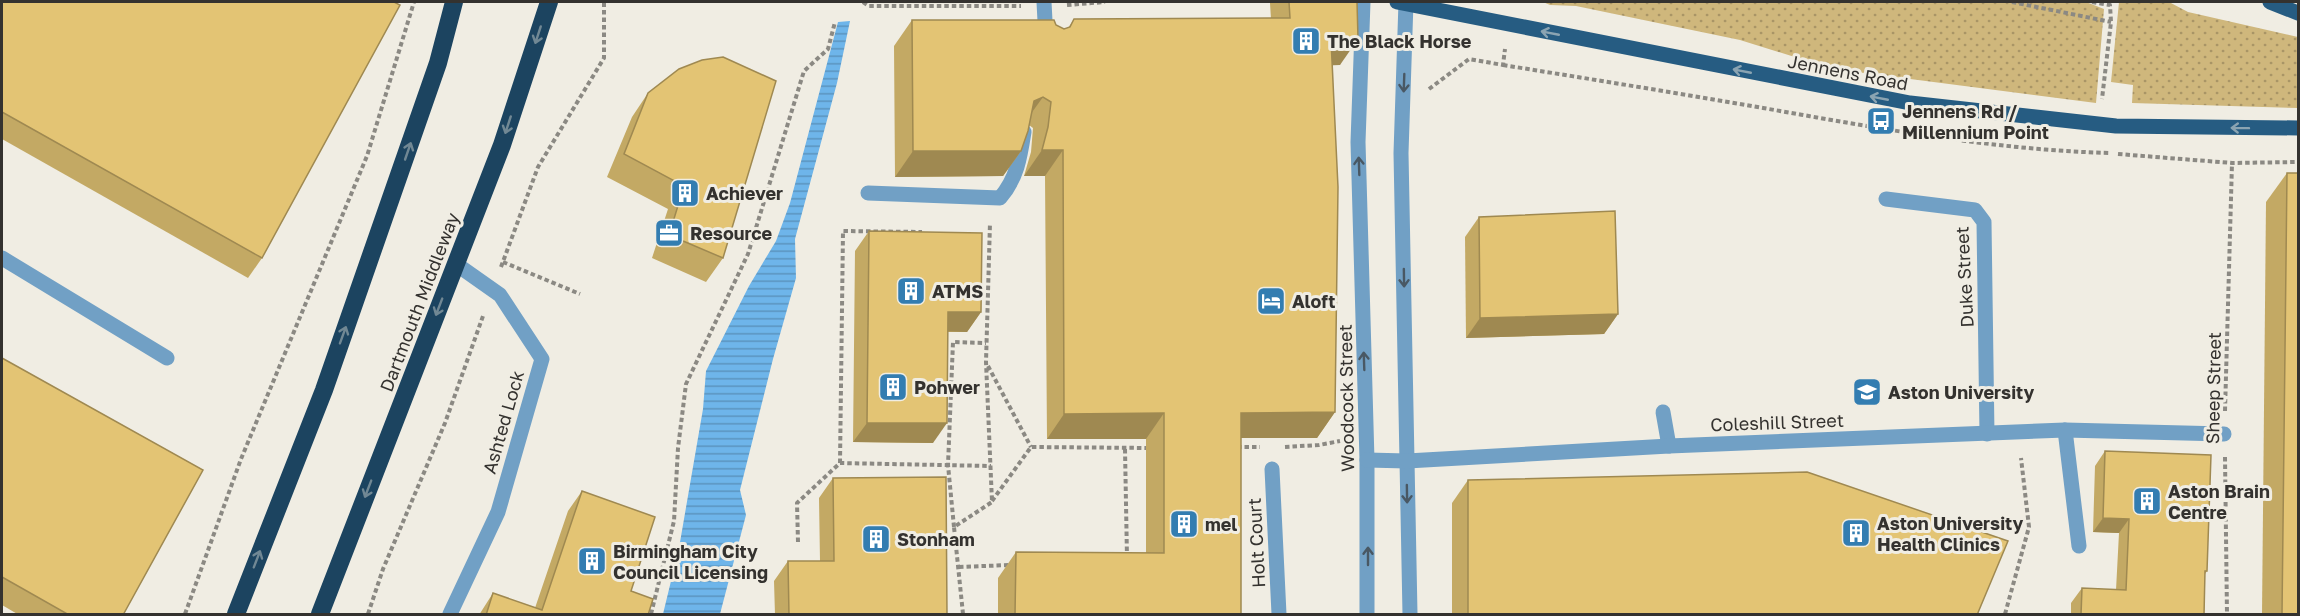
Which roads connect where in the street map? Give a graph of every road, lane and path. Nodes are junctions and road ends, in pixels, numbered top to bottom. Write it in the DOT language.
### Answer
graph roads {
  1 [pos="414,2"];
  2 [pos="454,2"];
  3 [pos="549,2"];
  4 [pos="604,2"];
  5 [pos="864,2"];
  6 [pos="1106,2"];
  7 [pos="1363,2"];
  8 [pos="1403,2"];
  9 [pos="2012,2"];
  10 [pos="2270,2"];
  11 [pos="1043,4"];
  12 [pos="2298,13"];
  13 [pos="835,22"];
  14 [pos="2111,22"];
  15 [pos="1509,25"];
  16 [pos="1046,45"];
  17 [pos="1503,65"];
  18 [pos="1421,96"];
  19 [pos="2298,121"];
  20 [pos="2273,128"];
  21 [pos="2298,128"];
  22 [pos="1024,132"];
  23 [pos="2115,154"];
  24 [pos="2298,162"];
  25 [pos="868,193"];
  26 [pos="992,199"];
  27 [pos="1886,199"];
  28 [pos="933,232"];
  29 [pos="978,233"];
  30 [pos="989,233"];
  31 [pos="2,258"];
  32 [pos="503,262"];
  33 [pos="456,264"];
  34 [pos="493,289"];
  35 [pos="579,294"];
  36 [pos="986,343"];
  37 [pos="167,358"];
  38 [pos="986,362"];
  39 [pos="1663,412"];
  40 [pos="2065,430"];
  41 [pos="2018,433"];
  42 [pos="1987,434"];
  43 [pos="2224,434"];
  44 [pos="1319,445"];
  45 [pos="1669,446"];
  46 [pos="1031,447"];
  47 [pos="1235,447"];
  48 [pos="1268,447"];
  49 [pos="1293,447"];
  50 [pos="1158,448"];
  51 [pos="1125,449"];
  52 [pos="1367,460"];
  53 [pos="1407,461"];
  54 [pos="840,463"];
  55 [pos="948,465"];
  56 [pos="991,466"];
  57 [pos="1272,469"];
  58 [pos="992,502"];
  59 [pos="954,528"];
  60 [pos="798,542"];
  61 [pos="2079,546"];
  62 [pos="1115,559"];
  63 [pos="1019,564"];
  64 [pos="959,567"];
  65 [pos="236,614"];
  66 [pos="185,615"];
  67 [pos="320,615"];
  68 [pos="368,615"];
  69 [pos="450,615"];
  70 [pos="651,615"];
  71 [pos="963,615"];
  72 [pos="1279,615"];
  73 [pos="1367,615"];
  74 [pos="1410,615"];
  75 [pos="2005,615"];
  76 [pos="2227,615"];
  1 -- 66 [label="path"];
  65 -- 2 [label="highway, one-way"];
  3 -- 33 [label="highway, Dartmouth Middleway, one-way"];
  4 -- 32 [label="path"];
  5 -- 11 [label="path"];
  6 -- 11 [label="path"];
  52 -- 7 [label="street, Woodcock Street, one-way"];
  8 -- 15 [label="main road, Jennens Road"];
  8 -- 53 [label="street, one-way"];
  9 -- 14 [label="path"];
  10 -- 12 [label="main road"];
  11 -- 16 [label="street"];
  13 -- 70 [label="path"];
  15 -- 17 [label="path"];
  20 -- 15 [label="main road, Jennens Road, one-way"];
  17 -- 18 [label="path"];
  17 -- 23 [label="path"];
  19 -- 20 [label="main road"];
  20 -- 21 [label="main road, Jennens Road"];
  22 -- 26 [label="street"];
  24 -- 43 [label="path, Sheep Street"];
  25 -- 26 [label="street"];
  26 -- 30 [label="path"];
  27 -- 42 [label="street, Duke Street"];
  28 -- 54 [label="path"];
  29 -- 30 [label="path"];
  30 -- 36 [label="path"];
  31 -- 37 [label="street"];
  32 -- 34 [label="path"];
  32 -- 35 [label="path"];
  33 -- 34 [label="street, Ashted Lock"];
  33 -- 67 [label="highway, Dartmouth Middleway, one-way"];
  34 -- 68 [label="path"];
  34 -- 69 [label="street, Ashted Lock"];
  36 -- 38 [label="path"];
  36 -- 55 [label="path"];
  38 -- 46 [label="path"];
  38 -- 56 [label="path"];
  39 -- 45 [label="street"];
  40 -- 41 [label="street, Coleshill Street"];
  40 -- 43 [label="street, Coleshill Street"];
  40 -- 61 [label="street"];
  41 -- 42 [label="street, Coleshill Street"];
  41 -- 75 [label="path"];
  42 -- 45 [label="street, Coleshill Street"];
  43 -- 76 [label="path, Sheep Street"];
  44 -- 49 [label="path"];
  45 -- 53 [label="street, Coleshill Street"];
  46 -- 51 [label="path"];
  46 -- 58 [label="path"];
  47 -- 48 [label="path"];
  50 -- 51 [label="path"];
  51 -- 62 [label="path"];
  52 -- 53 [label="street, Coleshill Street"];
  73 -- 52 [label="street, Woodcock Street, one-way"];
  53 -- 74 [label="street, one-way"];
  54 -- 55 [label="path"];
  54 -- 60 [label="path"];
  55 -- 56 [label="path"];
  55 -- 59 [label="path"];
  56 -- 58 [label="path"];
  57 -- 72 [label="street, Holt Court"];
  58 -- 59 [label="path"];
  59 -- 64 [label="path"];
  63 -- 64 [label="path"];
  64 -- 71 [label="path"];
}
